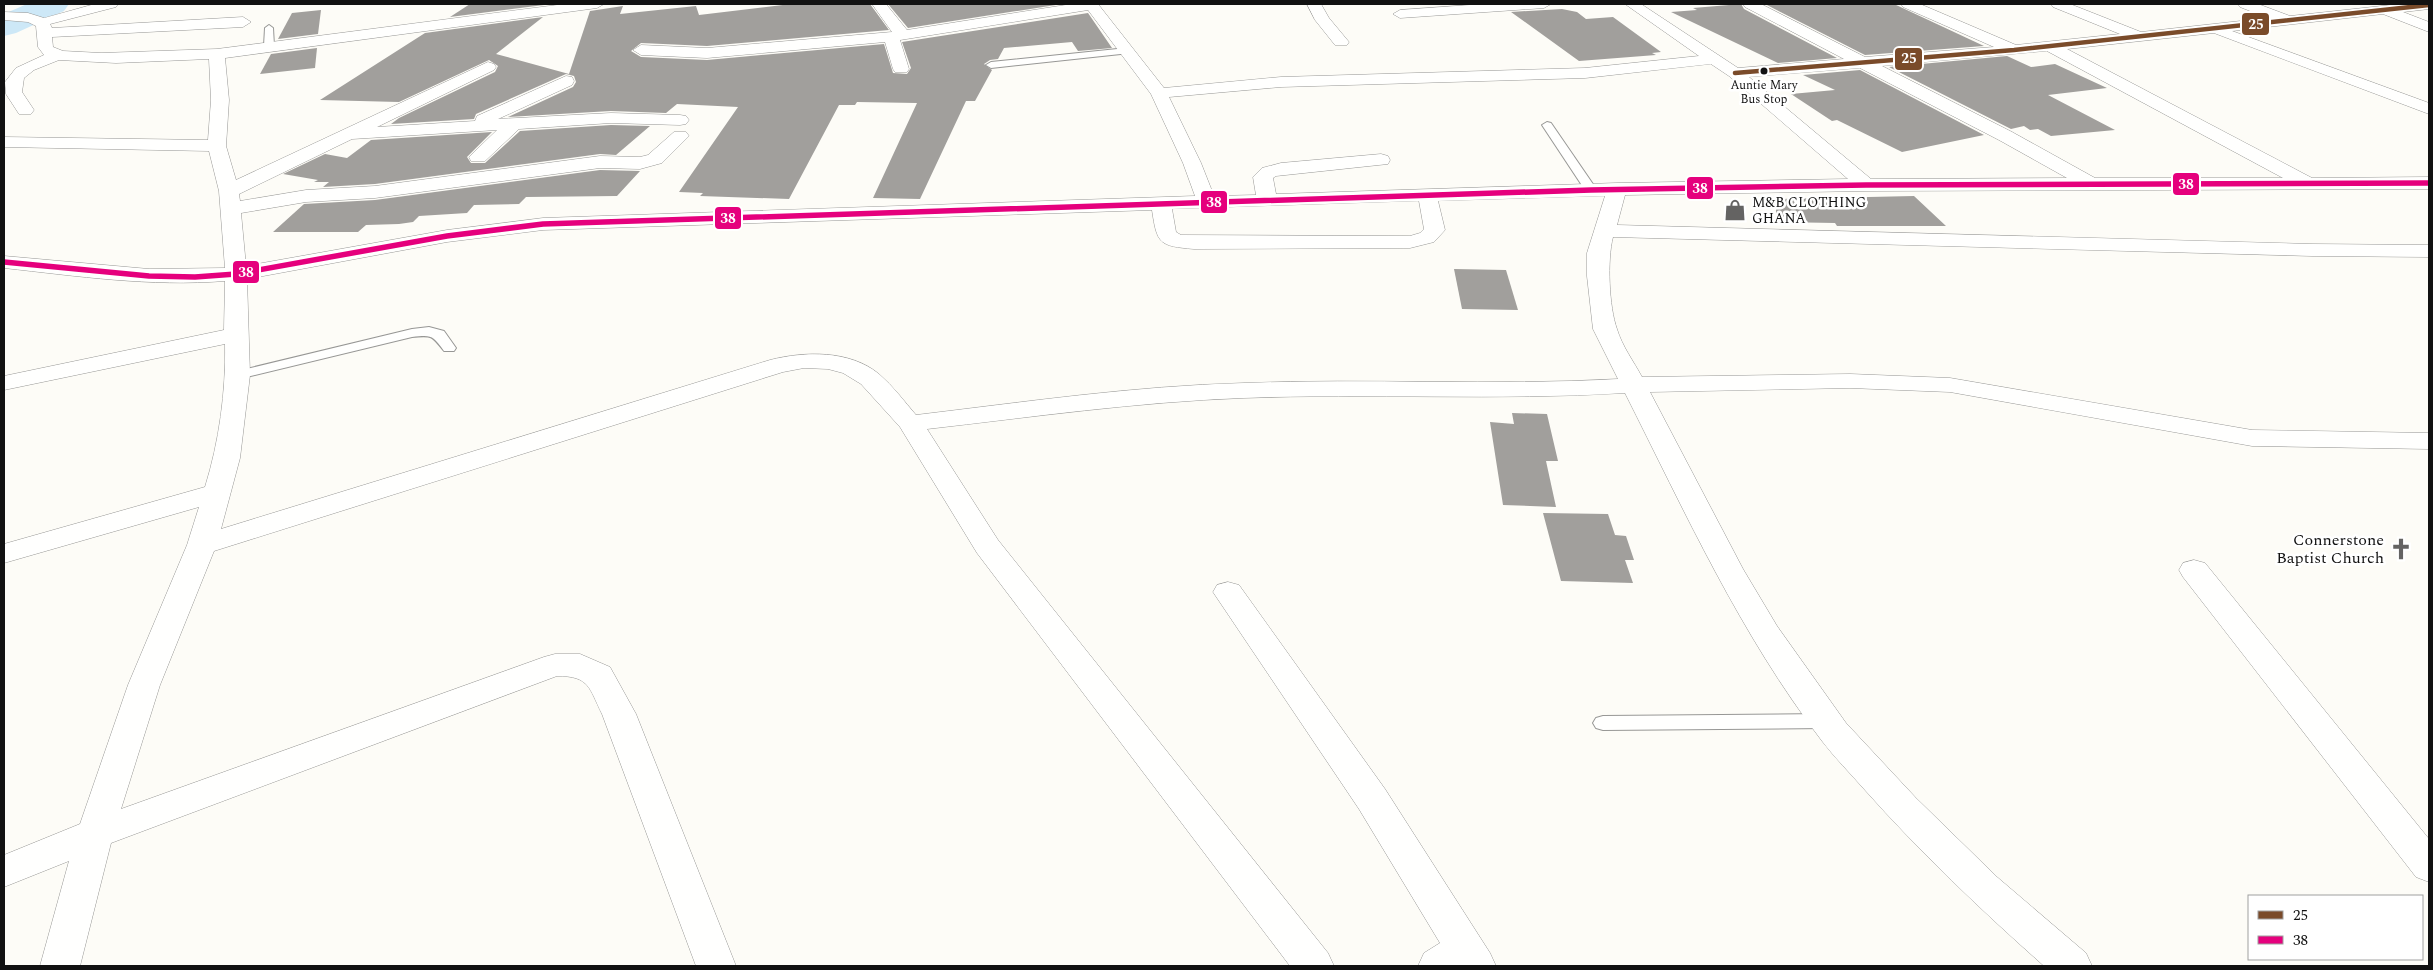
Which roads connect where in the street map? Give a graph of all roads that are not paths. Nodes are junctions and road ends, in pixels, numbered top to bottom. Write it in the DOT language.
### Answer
graph roads {
  1 [pos="111,4"];
  2 [pos="597,4"];
  3 [pos="879,4"];
  4 [pos="1091,4"];
  5 [pos="1314,4"];
  6 [pos="1544,4"];
  7 [pos="1632,4"];
  8 [pos="1750,4"];
  9 [pos="1908,4"];
  10 [pos="2058,4"];
  11 [pos="2244,4"];
  12 [pos="2429,5"];
  13 [pos="2383,10"];
  14 [pos="1400,14"];
  15 [pos="4,16"];
  16 [pos="2291,21"];
  17 [pos="243,22"];
  18 [pos="39,25"];
  19 [pos="2429,27"];
  20 [pos="269,28"];
  21 [pos="2215,29"];
  22 [pos="897,35"];
  23 [pos="2140,37"];
  24 [pos="1341,42"];
  25 [pos="269,46"];
  26 [pos="2049,46"];
  27 [pos="641,50"];
  28 [pos="2014,50"];
  29 [pos="1127,51"];
  30 [pos="216,54"];
  31 [pos="57,55"];
  32 [pos="1716,58"];
  33 [pos="1861,63"];
  34 [pos="990,65"];
  35 [pos="488,67"];
  36 [pos="901,69"];
  37 [pos="1735,73"];
  38 [pos="566,81"];
  39 [pos="1159,93"];
  40 [pos="2429,108"];
  41 [pos="25,110"];
  42 [pos="515,123"];
  43 [pos="1547,125"];
  44 [pos="470,126"];
  45 [pos="347,134"];
  46 [pos="4,142"];
  47 [pos="217,146"];
  48 [pos="478,156"];
  49 [pos="1381,160"];
  50 [pos="2429,183"];
  51 [pos="2091,184"];
  52 [pos="2309,184"];
  53 [pos="1866,185"];
  54 [pos="1617,189"];
  55 [pos="1591,190"];
  56 [pos="1427,195"];
  57 [pos="230,200"];
  58 [pos="1267,200"];
  59 [pos="1207,203"];
  60 [pos="1161,204"];
  61 [pos="1604,231"];
  62 [pos="2429,251"];
  63 [pos="4,262"];
  64 [pos="236,274"];
  65 [pos="236,335"];
  66 [pos="449,348"];
  67 [pos="238,375"];
  68 [pos="4,383"];
  69 [pos="1634,385"];
  70 [pos="910,423"];
  71 [pos="2429,441"];
  72 [pos="216,493"];
  73 [pos="202,545"];
  74 [pos="4,554"];
  75 [pos="2194,570"];
  76 [pos="1228,592"];
  77 [pos="1826,721"];
  78 [pos="1603,723"];
  79 [pos="95,834"];
  80 [pos="2429,866"];
  81 [pos="4,871"];
  82 [pos="1459,960"];
  83 [pos="60,966"];
  84 [pos="716,966"];
  85 [pos="1314,966"];
  86 [pos="2072,966"];
  1 -- 18 [label="street"];
  2 -- 25 [label="street"];
  3 -- 22 [label="street"];
  4 -- 22 [label="street"];
  4 -- 29 [label="street"];
  5 -- 24 [label="street"];
  6 -- 14 [label="street"];
  7 -- 32 [label="street"];
  8 -- 33 [label="street"];
  9 -- 28 [label="street"];
  10 -- 23 [label="street"];
  11 -- 16 [label="street"];
  12 -- 13 [label="street"];
  13 -- 16 [label="street"];
  13 -- 19 [label="street"];
  15 -- 18 [label="street"];
  16 -- 21 [label="street"];
  17 -- 18 [label="street"];
  18 -- 31 [label="street"];
  20 -- 25 [label="lane"];
  21 -- 23 [label="street"];
  21 -- 40 [label="street"];
  22 -- 27 [label="street"];
  22 -- 36 [label="street"];
  23 -- 26 [label="street"];
  25 -- 30 [label="street"];
  26 -- 28 [label="street"];
  26 -- 52 [label="street"];
  28 -- 33 [label="street"];
  29 -- 34 [label="lane"];
  29 -- 39 [label="street"];
  30 -- 31 [label="street"];
  30 -- 47 [label="street"];
  31 -- 41 [label="street"];
  32 -- 37 [label="street"];
  32 -- 39 [label="street"];
  33 -- 37 [label="street"];
  33 -- 51 [label="street"];
  35 -- 45 [label="street"];
  37 -- 53 [label="street"];
  38 -- 44 [label="street"];
  39 -- 59 [label="street"];
  42 -- 44 [label="street"];
  42 -- 48 [label="street"];
  42 -- 57 [label="street"];
  43 -- 55 [label="lane"];
  44 -- 45 [label="street"];
  45 -- 57 [label="street"];
  46 -- 47 [label="street"];
  47 -- 57 [label="street"];
  49 -- 58 [label="street"];
  50 -- 52 [label="street"];
  51 -- 52 [label="street"];
  51 -- 53 [label="street"];
  53 -- 54 [label="street"];
  54 -- 55 [label="street"];
  54 -- 61 [label="street"];
  55 -- 56 [label="street"];
  56 -- 58 [label="street"];
  56 -- 60 [label="street"];
  57 -- 64 [label="street"];
  58 -- 59 [label="street"];
  59 -- 60 [label="street"];
  60 -- 64 [label="street"];
  61 -- 62 [label="street"];
  61 -- 69 [label="street"];
  63 -- 64 [label="street"];
  64 -- 65 [label="street"];
  65 -- 67 [label="street"];
  65 -- 68 [label="street"];
  66 -- 67 [label="lane"];
  67 -- 72 [label="street"];
  69 -- 70 [label="street"];
  69 -- 71 [label="street"];
  69 -- 77 [label="street"];
  70 -- 73 [label="street"];
  70 -- 85 [label="street"];
  72 -- 73 [label="street"];
  72 -- 74 [label="street"];
  73 -- 79 [label="street"];
  75 -- 80 [label="street"];
  76 -- 82 [label="street"];
  77 -- 78 [label="lane"];
  77 -- 86 [label="street"];
  79 -- 81 [label="street"];
  79 -- 83 [label="street"];
  79 -- 84 [label="street"];
}
